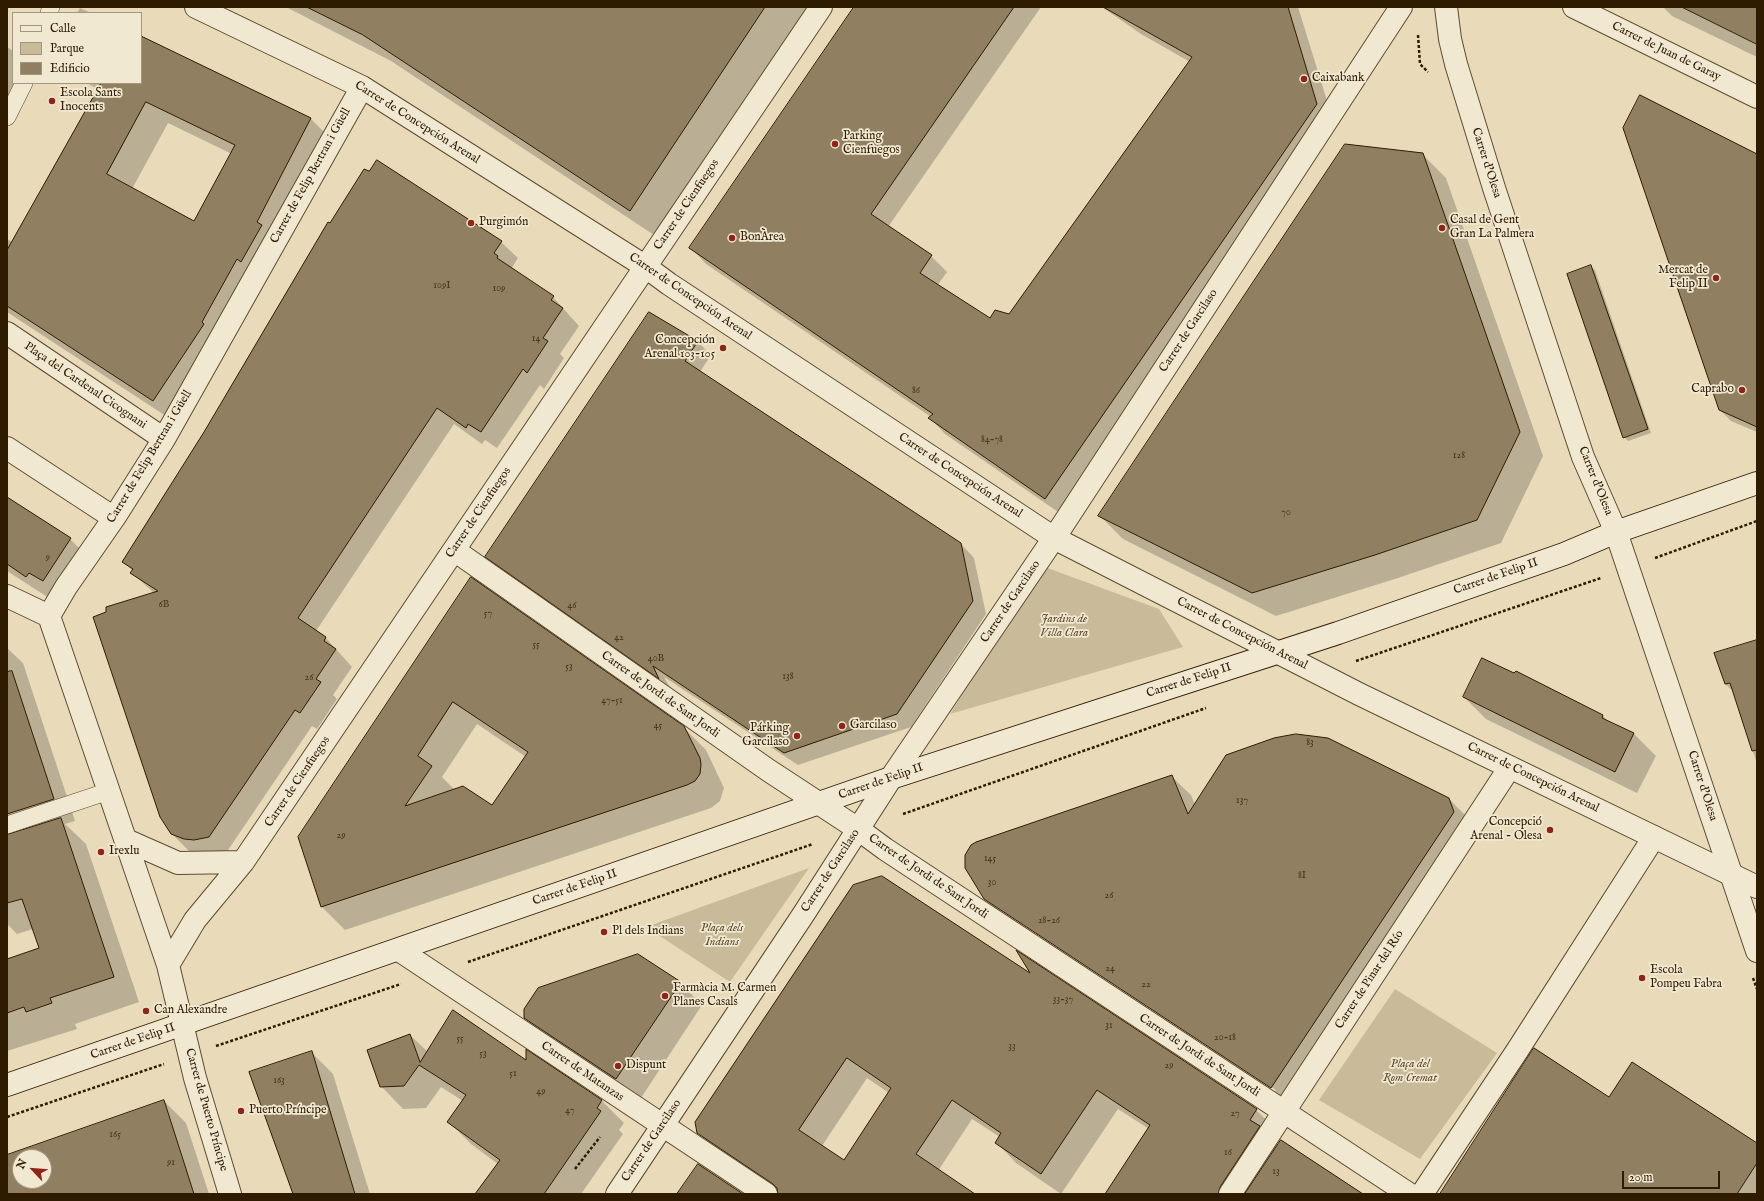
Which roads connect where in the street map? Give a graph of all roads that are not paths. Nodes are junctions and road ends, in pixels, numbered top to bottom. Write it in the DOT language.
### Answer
graph roads {
  1 [pos="196,7"];
  2 [pos="821,7"];
  3 [pos="1401,7"];
  4 [pos="1446,7"];
  5 [pos="1574,7"];
  6 [pos="24,84"];
  7 [pos="362,87"];
  8 [pos="1757,97"];
  9 [pos="7,117"];
  10 [pos="646,267"];
  11 [pos="7,333"];
  12 [pos="164,439"];
  13 [pos="7,448"];
  14 [pos="1757,483"];
  15 [pos="114,518"];
  16 [pos="1616,532"];
  17 [pos="1054,538"];
  18 [pos="454,550"];
  19 [pos="7,596"];
  20 [pos="49,616"];
  21 [pos="1277,652"];
  22 [pos="1510,766"];
  23 [pos="891,778"];
  24 [pos="109,791"];
  25 [pos="818,804"];
  26 [pos="7,825"];
  27 [pos="858,829"];
  28 [pos="1654,837"];
  29 [pos="126,840"];
  30 [pos="243,862"];
  31 [pos="1732,875"];
  32 [pos="1757,887"];
  33 [pos="399,950"];
  34 [pos="1757,951"];
  35 [pos="168,965"];
  36 [pos="183,1025"];
  37 [pos="7,1085"];
  38 [pos="1284,1112"];
  39 [pos="662,1125"];
  40 [pos="230,1194"];
  41 [pos="617,1194"];
  42 [pos="766,1194"];
  43 [pos="1230,1194"];
  44 [pos="1409,1194"];
  45 [pos="1422,1194"];
  1 -- 7 [label="street, Carrer de Concepción Arenal"];
  2 -- 10 [label="street, Carrer de Cienfuegos"];
  3 -- 17 [label="street, Carrer de Garcilaso"];
  4 -- 16 [label="street, Carrer d'Olesa"];
  5 -- 8 [label="street, Carrer de Juan de Garay"];
  6 -- 9 [label="lane"];
  7 -- 10 [label="street, Carrer de Concepción Arenal"];
  7 -- 12 [label="street, Carrer de Felip Bertran i Güell"];
  10 -- 17 [label="street, Carrer de Concepción Arenal"];
  10 -- 18 [label="street, Carrer de Cienfuegos"];
  11 -- 12 [label="street, Plaça del Cardenal Cicognani"];
  12 -- 15 [label="street, Carrer de Felip Bertran i Güell"];
  13 -- 15 [label="street"];
  14 -- 16 [label="street, Carrer de Felip II"];
  15 -- 20 [label="street, Carrer de Felip Bertran i Güell"];
  16 -- 21 [label="street, Carrer de Felip II"];
  16 -- 31 [label="street, Carrer d'Olesa"];
  17 -- 21 [label="street, Carrer de Concepción Arenal"];
  17 -- 23 [label="street, Carrer de Garcilaso"];
  18 -- 25 [label="street, Carrer de Jordi de Sant Jordi"];
  18 -- 30 [label="street, Carrer de Cienfuegos"];
  19 -- 20 [label="street"];
  20 -- 24 [label="street"];
  21 -- 22 [label="street, Carrer de Concepción Arenal"];
  21 -- 23 [label="street, Carrer de Felip II"];
  22 -- 28 [label="street, Carrer de Concepción Arenal"];
  22 -- 38 [label="street, Carrer de Pinar del Río"];
  23 -- 25 [label="street, Carrer de Felip II"];
  23 -- 27 [label="street, Carrer de Garcilaso"];
  24 -- 26 [label="lane"];
  24 -- 29 [label="street"];
  25 -- 27 [label="street, Carrer de Jordi de Sant Jordi"];
  25 -- 33 [label="street, Carrer de Felip II"];
  27 -- 38 [label="street, Carrer de Jordi de Sant Jordi"];
  27 -- 39 [label="street, Carrer de Garcilaso"];
  28 -- 31 [label="street, Carrer de Concepción Arenal"];
  28 -- 45 [label="street"];
  29 -- 30 [label="street"];
  29 -- 35 [label="street"];
  30 -- 35 [label="street, Carrer de Cienfuegos"];
  31 -- 32 [label="street, Carrer de Concepción Arenal"];
  31 -- 34 [label="street, Carrer d'Olesa"];
  33 -- 36 [label="street, Carrer de Felip II"];
  33 -- 39 [label="street, Carrer de Matanzas"];
  35 -- 36 [label="street"];
  36 -- 37 [label="street, Carrer de Felip II"];
  36 -- 40 [label="street, Carrer de Puerto Príncipe"];
  38 -- 43 [label="street, Carrer de Pinar del Río"];
  38 -- 44 [label="street, Carrer de Jordi de Sant Jordi"];
  39 -- 41 [label="street, Carrer de Garcilaso"];
  39 -- 42 [label="street, Carrer de Matanzas"];
}
